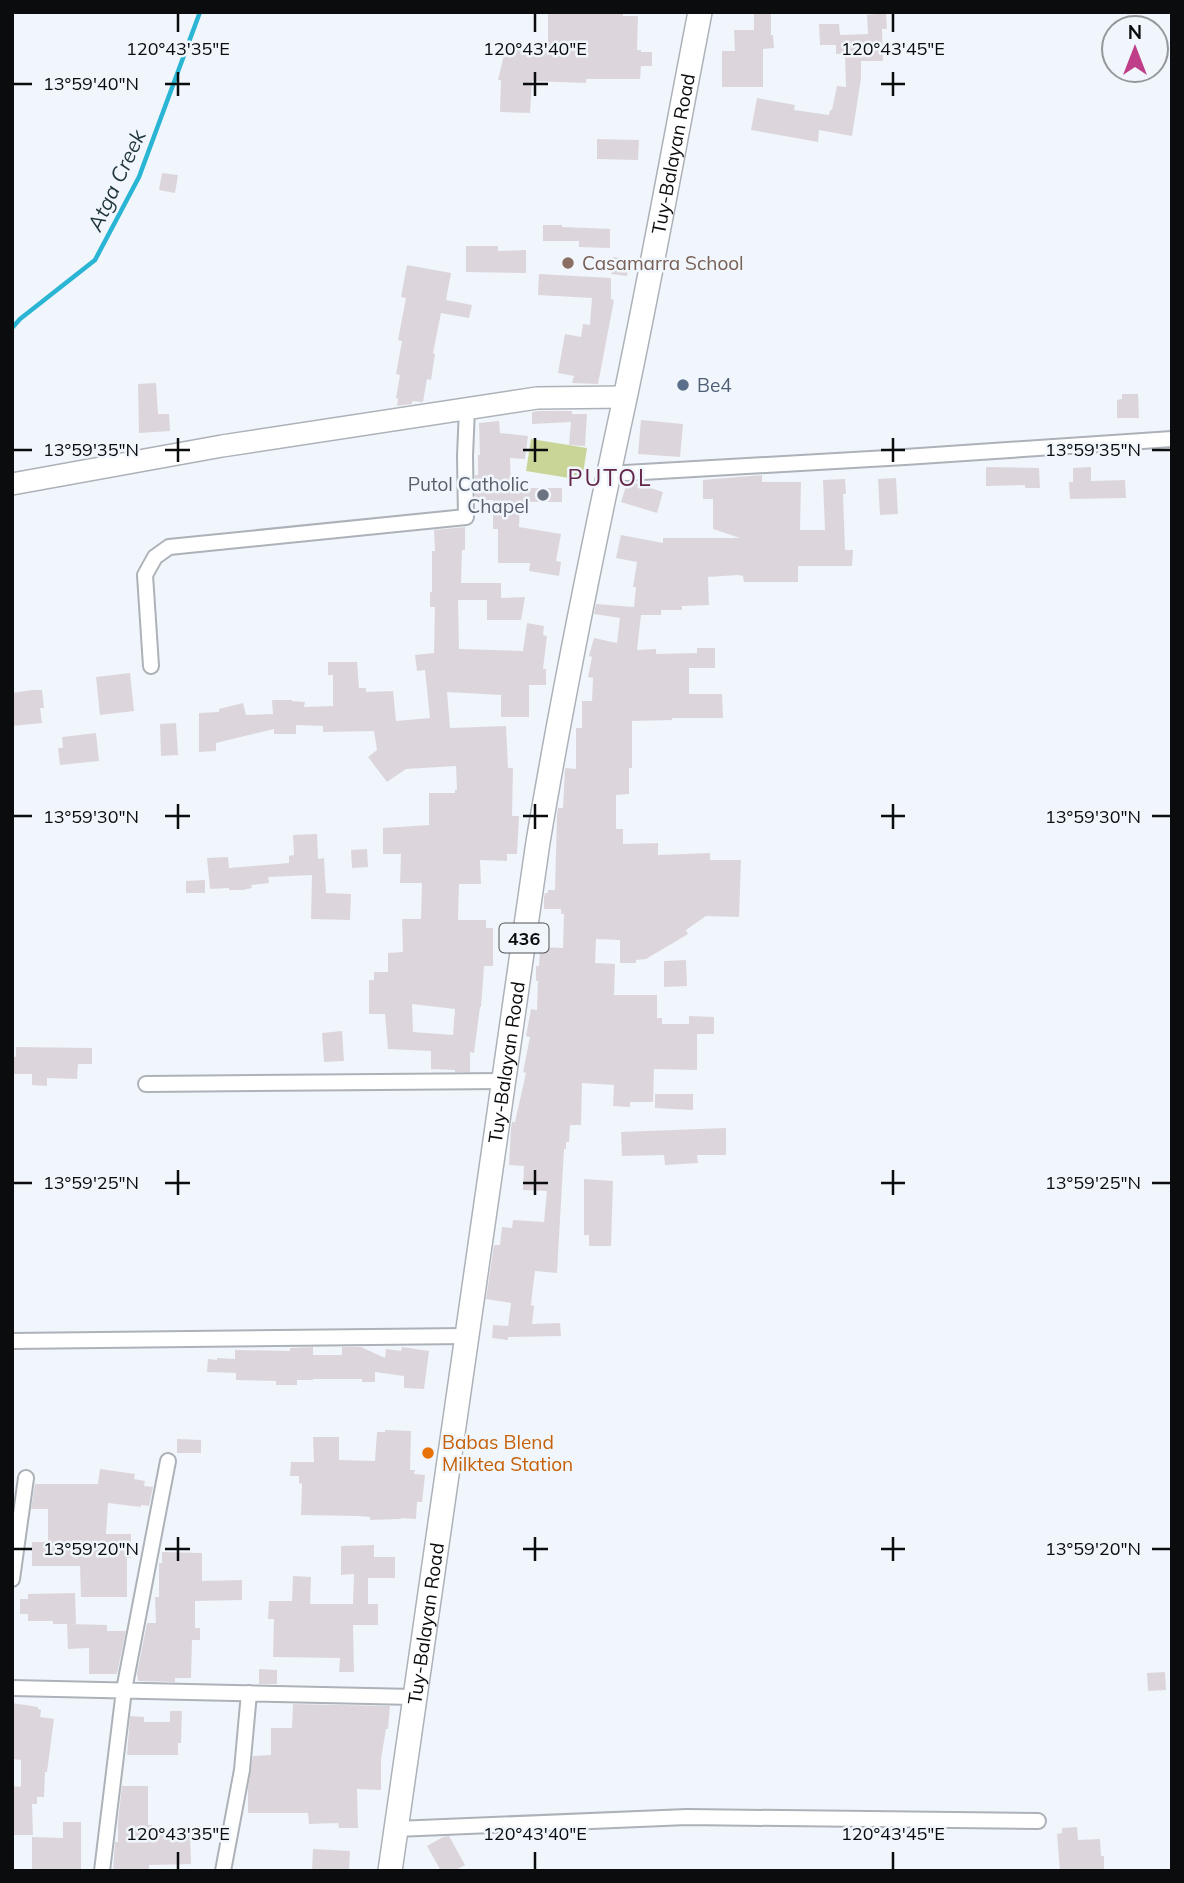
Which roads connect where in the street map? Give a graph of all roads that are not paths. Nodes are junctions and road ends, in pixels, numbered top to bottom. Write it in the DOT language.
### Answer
graph roads {
  1 [pos="700,12"];
  2 [pos="625,397"];
  3 [pos="467,408"];
  4 [pos="1172,439"];
  5 [pos="608,474"];
  6 [pos="12,484"];
  7 [pos="151,666"];
  8 [pos="503,1081"];
  9 [pos="146,1084"];
  10 [pos="466,1336"];
  11 [pos="12,1341"];
  12 [pos="168,1461"];
  13 [pos="26,1478"];
  14 [pos="12,1579"];
  15 [pos="12,1688"];
  16 [pos="124,1690"];
  17 [pos="249,1693"];
  18 [pos="414,1697"];
  19 [pos="1038,1821"];
  20 [pos="396,1829"];
  21 [pos="102,1871"];
  22 [pos="223,1871"];
  23 [pos="390,1871"];
  1 -- 2 [label="main road, Tuy-Balayan Road / 436"];
  2 -- 3 [label="street"];
  2 -- 5 [label="main road, Tuy-Balayan Road / 436"];
  3 -- 6 [label="street"];
  3 -- 7 [label="street"];
  4 -- 5 [label="street"];
  5 -- 8 [label="main road, Tuy-Balayan Road / 436"];
  8 -- 9 [label="street"];
  8 -- 10 [label="main road, Tuy-Balayan Road / 436"];
  10 -- 11 [label="street"];
  10 -- 18 [label="main road, Tuy-Balayan Road / 436"];
  12 -- 16 [label="street"];
  13 -- 14 [label="street"];
  15 -- 16 [label="street"];
  16 -- 17 [label="street"];
  16 -- 21 [label="street"];
  17 -- 18 [label="street"];
  17 -- 22 [label="street"];
  18 -- 20 [label="main road, Tuy-Balayan Road / 436"];
  19 -- 20 [label="street"];
  20 -- 23 [label="main road, Tuy-Balayan Road / 436"];
}
